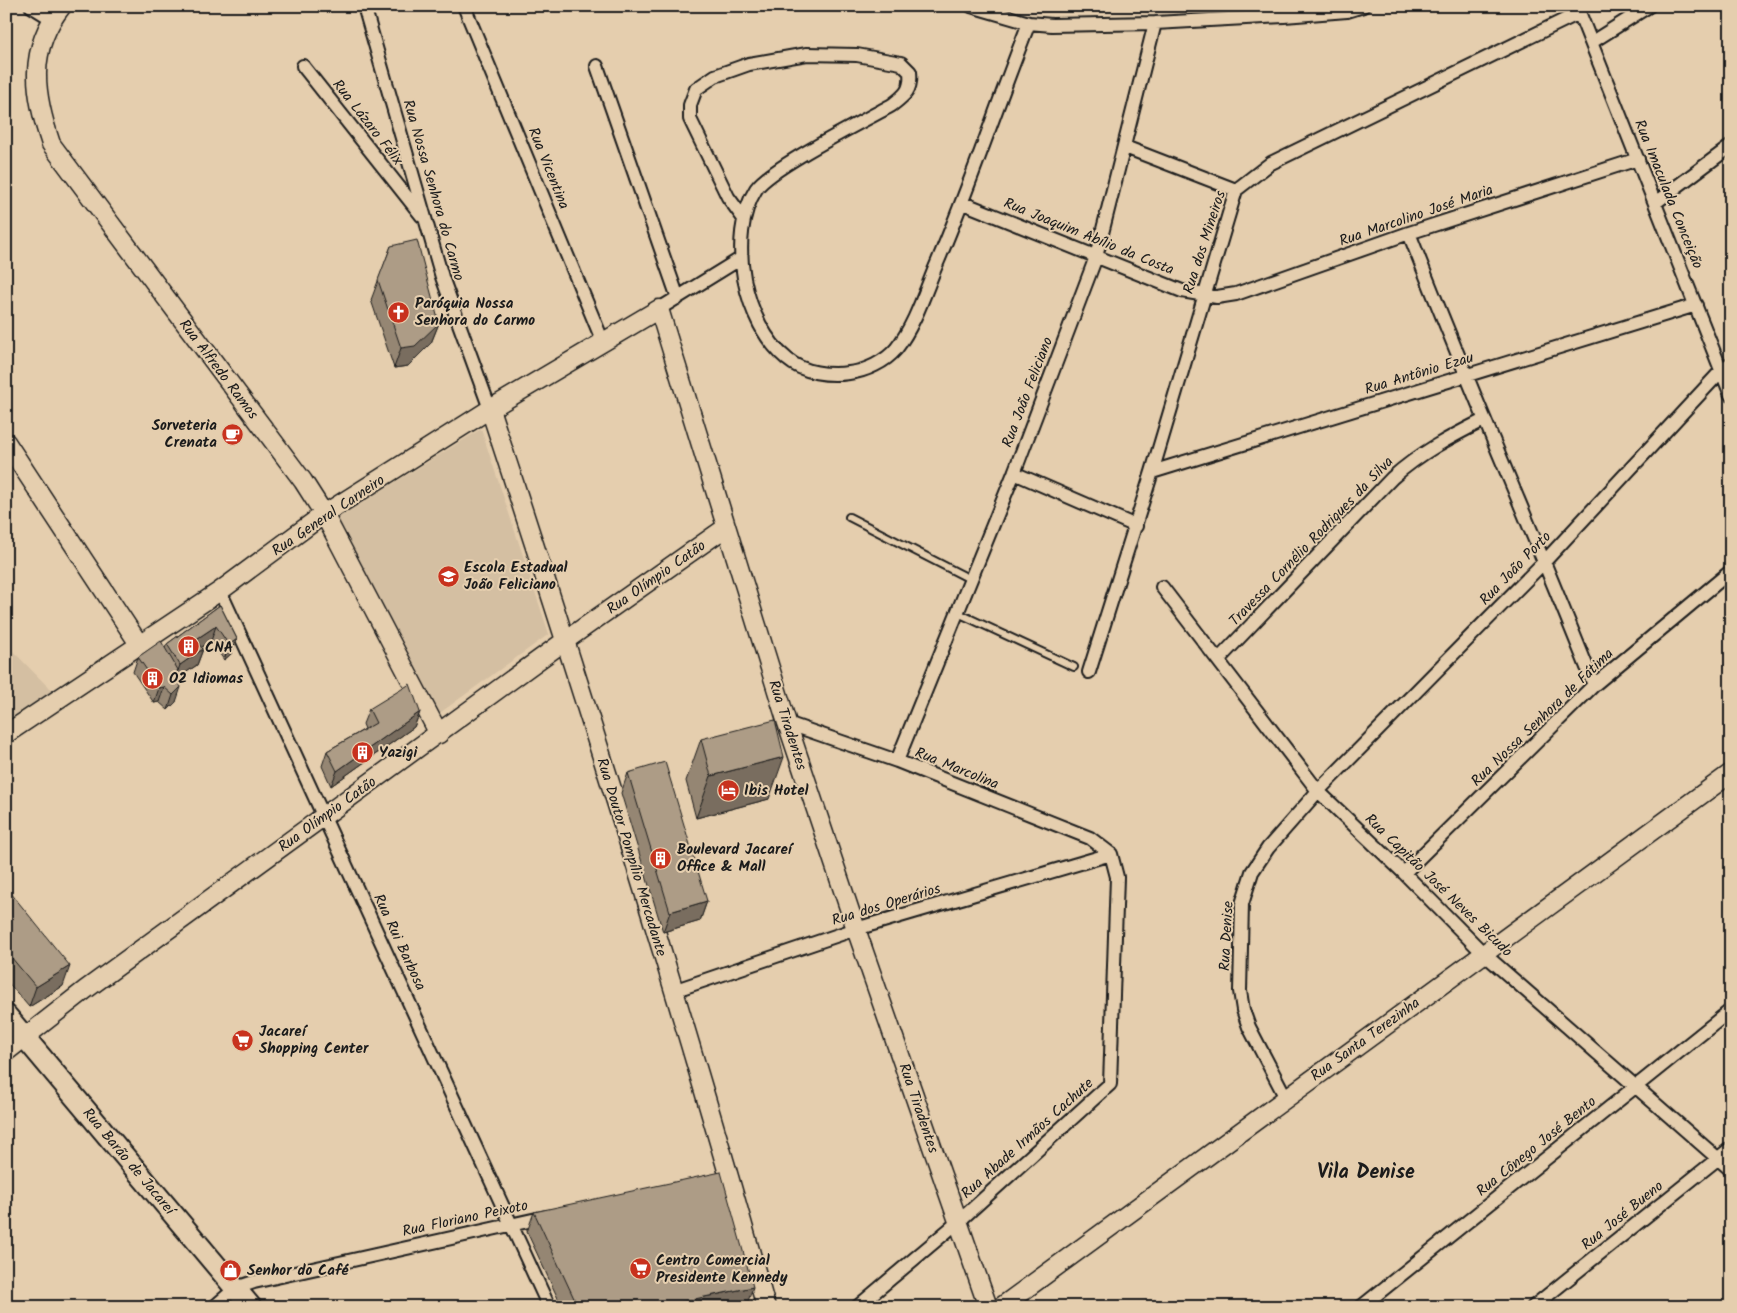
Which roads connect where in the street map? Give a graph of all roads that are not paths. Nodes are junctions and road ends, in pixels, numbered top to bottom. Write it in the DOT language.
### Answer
graph roads {
  1 [pos="31,6"];
  2 [pos="364,6"];
  3 [pos="464,6"];
  4 [pos="971,6"];
  5 [pos="1363,6"];
  6 [pos="1649,6"];
  7 [pos="997,9"];
  8 [pos="1578,10"];
  9 [pos="57,13"];
  10 [pos="1029,22"];
  11 [pos="1155,23"];
  12 [pos="1592,42"];
  13 [pos="303,66"];
  14 [pos="597,66"];
  15 [pos="1731,146"];
  16 [pos="1125,147"];
  17 [pos="1638,159"];
  18 [pos="1236,190"];
  19 [pos="1655,203"];
  20 [pos="963,204"];
  21 [pos="744,219"];
  22 [pos="426,221"];
  23 [pos="1409,233"];
  24 [pos="1096,257"];
  25 [pos="740,259"];
  26 [pos="1204,295"];
  27 [pos="678,298"];
  28 [pos="1696,304"];
  29 [pos="659,309"];
  30 [pos="603,342"];
  31 [pos="1726,366"];
  32 [pos="1465,376"];
  33 [pos="1731,395"];
  34 [pos="490,410"];
  35 [pos="1484,420"];
  36 [pos="6,442"];
  37 [pos="1152,472"];
  38 [pos="1014,473"];
  39 [pos="324,514"];
  40 [pos="849,517"];
  41 [pos="1136,526"];
  42 [pos="725,528"];
  43 [pos="1545,561"];
  44 [pos="1731,571"];
  45 [pos="972,580"];
  46 [pos="1162,587"];
  47 [pos="220,591"];
  48 [pos="958,613"];
  49 [pos="566,640"];
  50 [pos="139,644"];
  51 [pos="1218,660"];
  52 [pos="1074,667"];
  53 [pos="1089,672"];
  54 [pos="1594,685"];
  55 [pos="782,725"];
  56 [pos="6,734"];
  57 [pos="439,734"];
  58 [pos="897,761"];
  59 [pos="1731,772"];
  60 [pos="1318,791"];
  61 [pos="325,816"];
  62 [pos="1111,854"];
  63 [pos="1404,873"];
  64 [pos="856,929"];
  65 [pos="1483,953"];
  66 [pos="673,991"];
  67 [pos="1731,1010"];
  68 [pos="6,1015"];
  69 [pos="24,1038"];
  70 [pos="6,1052"];
  71 [pos="1635,1087"];
  72 [pos="1286,1098"];
  73 [pos="1731,1148"];
  74 [pos="1718,1159"];
  75 [pos="1731,1170"];
  76 [pos="559,1214"];
  77 [pos="958,1222"];
  78 [pos="512,1224"];
  79 [pos="236,1288"];
  80 [pos="214,1307"];
  81 [pos="251,1307"];
  82 [pos="549,1307"];
  83 [pos="766,1307"];
  84 [pos="857,1307"];
  85 [pos="988,1307"];
  86 [pos="1001,1307"];
  87 [pos="1361,1307"];
  88 [pos="1533,1307"];
  1 -- 9 [label="street"];
  2 -- 22 [label="street, Rua Nossa Senhora do Carmo"];
  3 -- 30 [label="street, Rua Vicentina"];
  4 -- 7 [label="street"];
  5 -- 11 [label="street"];
  6 -- 12 [label="street"];
  7 -- 10 [label="street"];
  8 -- 12 [label="street, Rua Imaculada Conceição"];
  8 -- 18 [label="street, Rua dos Mineiros"];
  9 -- 39 [label="main road, Rua Alfredo Ramos"];
  10 -- 11 [label="street"];
  10 -- 20 [label="street"];
  11 -- 16 [label="street, Rua João Feliciano"];
  12 -- 17 [label="street, Rua Imaculada Conceição"];
  13 -- 22 [label="street, Rua Lázaro Félix"];
  14 -- 27 [label="street"];
  15 -- 19 [label="street"];
  16 -- 18 [label="street"];
  16 -- 24 [label="street, Rua João Feliciano"];
  17 -- 19 [label="street, Rua Imaculada Conceição"];
  17 -- 23 [label="street, Rua Marcolino José Maria"];
  18 -- 26 [label="street, Rua dos Mineiros"];
  19 -- 28 [label="street, Rua Imaculada Conceição"];
  20 -- 24 [label="street, Rua Joaquim Abílio da Costa"];
  20 -- 25 [label="street"];
  21 -- 21 [label="street"];
  21 -- 25 [label="street"];
  22 -- 34 [label="street, Rua Nossa Senhora do Carmo"];
  23 -- 26 [label="street, Rua Marcolino José Maria"];
  23 -- 32 [label="street"];
  24 -- 26 [label="street, Rua Joaquim Abílio da Costa"];
  24 -- 38 [label="street, Rua João Feliciano"];
  25 -- 27 [label="street"];
  26 -- 37 [label="street, Rua dos Mineiros"];
  27 -- 29 [label="street"];
  28 -- 31 [label="street, Rua Imaculada Conceição"];
  28 -- 32 [label="street, Rua Antônio Ezau"];
  29 -- 30 [label="main road, Rua General Carneiro"];
  29 -- 42 [label="main road, Rua Tiradentes"];
  30 -- 34 [label="main road, Rua General Carneiro"];
  31 -- 33 [label="street, Rua Imaculada Conceição"];
  31 -- 43 [label="street, Rua João Porto"];
  32 -- 35 [label="street"];
  32 -- 37 [label="street, Rua Antônio Ezau"];
  34 -- 39 [label="main road, Rua General Carneiro"];
  34 -- 49 [label="main road, Rua Doutor Pompílio Mercadante"];
  35 -- 43 [label="street"];
  35 -- 51 [label="street, Travessa Cornélio Rodrigues da Silva"];
  36 -- 50 [label="main road"];
  37 -- 41 [label="street, Rua dos Mineiros"];
  38 -- 41 [label="street"];
  38 -- 45 [label="street, Rua João Feliciano"];
  39 -- 47 [label="main road, Rua General Carneiro"];
  39 -- 57 [label="main road, Rua Alfredo Ramos"];
  40 -- 45 [label="lane"];
  41 -- 53 [label="street, Rua dos Mineiros"];
  42 -- 49 [label="main road, Rua Olímpio Catão"];
  42 -- 55 [label="main road, Rua Tiradentes"];
  43 -- 54 [label="street"];
  43 -- 60 [label="street, Rua João Porto"];
  44 -- 54 [label="street, Rua Nossa Senhora de Fátima"];
  45 -- 48 [label="street, Rua João Feliciano"];
  46 -- 51 [label="street, Rua Capitão José Neves Bicudo"];
  47 -- 50 [label="main road, Rua General Carneiro"];
  47 -- 61 [label="street, Rua Rui Barbosa"];
  48 -- 52 [label="lane"];
  48 -- 58 [label="street, Rua João Feliciano"];
  49 -- 57 [label="main road, Rua Olímpio Catão"];
  49 -- 66 [label="main road, Rua Doutor Pompílio Mercadante"];
  50 -- 56 [label="main road, Rua General Carneiro"];
  51 -- 60 [label="street, Rua Capitão José Neves Bicudo"];
  54 -- 63 [label="street, Rua Nossa Senhora de Fátima"];
  55 -- 58 [label="street, Rua Marcolina"];
  55 -- 64 [label="main road, Rua Tiradentes"];
  57 -- 61 [label="main road, Rua Olímpio Catão"];
  58 -- 62 [label="street, Rua Marcolina"];
  59 -- 65 [label="main road, Rua Santa Terezinha"];
  60 -- 63 [label="street, Rua Capitão José Neves Bicudo"];
  60 -- 72 [label="street, Rua Denise"];
  61 -- 69 [label="main road, Rua Olímpio Catão"];
  61 -- 78 [label="street, Rua Rui Barbosa"];
  62 -- 64 [label="street, Rua dos Operários"];
  62 -- 77 [label="street, Rua Abade Irmãos Cachute"];
  63 -- 65 [label="street, Rua Capitão José Neves Bicudo"];
  64 -- 66 [label="street, Rua dos Operários"];
  64 -- 77 [label="main road, Rua Tiradentes"];
  65 -- 71 [label="street, Rua Capitão José Neves Bicudo"];
  65 -- 72 [label="main road, Rua Santa Terezinha"];
  66 -- 83 [label="main road, Rua Doutor Pompílio Mercadante"];
  67 -- 71 [label="street, Rua Cônego José Bento"];
  68 -- 69 [label="main road, Rua Barão de Jacareí"];
  69 -- 70 [label="main road, Rua Olímpio Catão"];
  69 -- 79 [label="main road, Rua Barão de Jacareí"];
  71 -- 74 [label="street, Rua Capitão José Neves Bicudo"];
  71 -- 87 [label="street, Rua Cônego José Bento"];
  72 -- 86 [label="main road, Rua Santa Terezinha"];
  73 -- 74 [label="street, Rua José Bueno"];
  74 -- 75 [label="street, Rua Capitão José Neves Bicudo"];
  74 -- 88 [label="street, Rua José Bueno"];
  76 -- 78 [label="street, Rua Floriano Peixoto"];
  77 -- 84 [label="street, Rua Abade Irmãos Cachute"];
  77 -- 85 [label="main road, Rua Tiradentes"];
  78 -- 79 [label="street, Rua Floriano Peixoto"];
  78 -- 82 [label="street, Rua Rui Barbosa"];
  79 -- 80 [label="street, Rua Floriano Peixoto"];
  79 -- 81 [label="main road, Rua Barão de Jacareí"];
}
